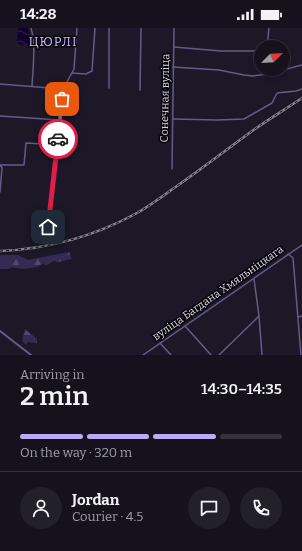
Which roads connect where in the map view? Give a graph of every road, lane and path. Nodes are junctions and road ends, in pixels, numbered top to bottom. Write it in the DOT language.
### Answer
graph roads {
  1 [pos="31,28"];
  2 [pos="77,28"];
  3 [pos="95,28"];
  4 [pos="109,28"];
  5 [pos="141,28"];
  6 [pos="174,28"];
  7 [pos="269,28"];
  8 [pos="268,40"];
  9 [pos="174,47"];
  10 [pos="254,51"];
  11 [pos="302,65"];
  12 [pos="173,67"];
  13 [pos="72,73"];
  14 [pos="0,84"];
  15 [pos="32,86"];
  16 [pos="109,88"];
  17 [pos="63,89"];
  18 [pos="302,89"];
  19 [pos="140,90"];
  20 [pos="0,116"];
  21 [pos="173,119"];
  22 [pos="60,120"];
  23 [pos="58,145"];
  24 [pos="8,164"];
  25 [pos="0,165"];
  26 [pos="2,168"];
  27 [pos="172,169"];
  28 [pos="0,192"];
  29 [pos="48,227"];
  30 [pos="302,245"];
  31 [pos="288,254"];
  32 [pos="254,279"];
  33 [pos="259,316"];
  34 [pos="302,316"];
  35 [pos="298,317"];
  36 [pos="185,326"];
  37 [pos="0,331"];
  38 [pos="160,343"];
  39 [pos="31,355"];
  40 [pos="143,355"];
  41 [pos="171,355"];
  42 [pos="211,355"];
  43 [pos="219,355"];
  44 [pos="262,355"];
  45 [pos="301,355"];
  1 -- 15 [label="street"];
  2 -- 13 [label="street"];
  3 -- 13 [label="street"];
  4 -- 16 [label="street"];
  5 -- 19 [label="street"];
  6 -- 9 [label="street, Сонечная вуліца"];
  7 -- 8 [label="street"];
  9 -- 10 [label="street"];
  9 -- 12 [label="street, Сонечная вуліца"];
  11 -- 12 [label="street"];
  12 -- 21 [label="street, Сонечная вуліца"];
  13 -- 17 [label="street"];
  14 -- 15 [label="street"];
  15 -- 17 [label="street"];
  17 -- 22 [label="street"];
  18 -- 21 [label="street"];
  20 -- 22 [label="street"];
  21 -- 27 [label="street, Сонечная вуліца"];
  22 -- 23 [label="street"];
  23 -- 24 [label="street"];
  23 -- 29 [label="street"];
  24 -- 25 [label="street"];
  24 -- 26 [label="street"];
  25 -- 26 [label="street"];
  26 -- 28 [label="street"];
  30 -- 31 [label="street, вуліца Багдана Хмяльніцкага"];
  31 -- 32 [label="street, вуліца Багдана Хмяльніцкага"];
  31 -- 35 [label="street"];
  32 -- 33 [label="street"];
  32 -- 36 [label="street, вуліца Багдана Хмяльніцкага"];
  33 -- 43 [label="street"];
  33 -- 44 [label="street"];
  34 -- 35 [label="street"];
  35 -- 45 [label="street"];
  36 -- 38 [label="street, вуліца Багдана Хмяльніцкага"];
  36 -- 42 [label="street"];
  37 -- 39 [label="street"];
  38 -- 40 [label="street, вуліца Багдана Хмяльніцкага"];
  38 -- 41 [label="street"];
}
